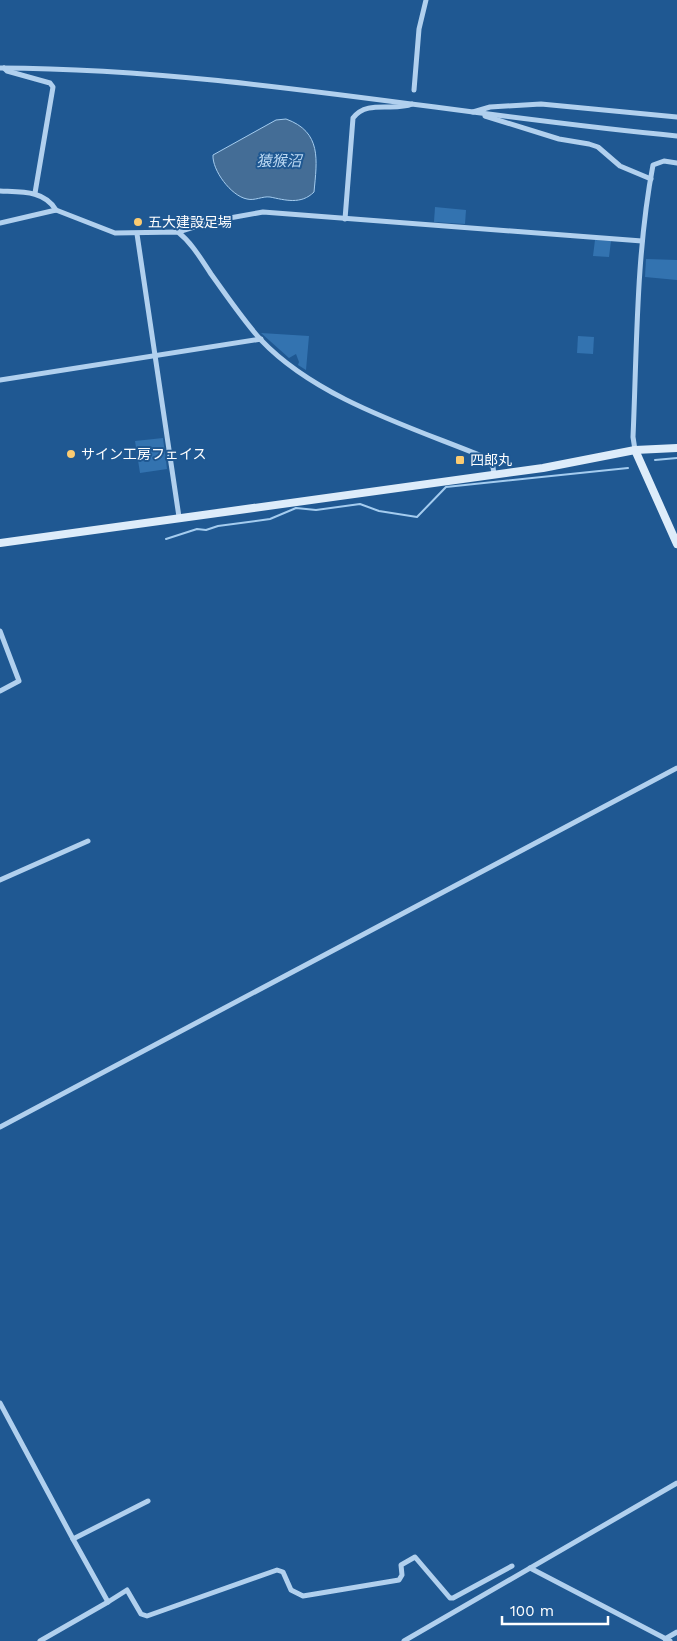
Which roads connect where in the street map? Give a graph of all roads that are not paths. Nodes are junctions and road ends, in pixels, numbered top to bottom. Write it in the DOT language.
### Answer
graph roads {
  1 [pos="426,0"];
  2 [pos="2,68"];
  3 [pos="414,90"];
  4 [pos="412,102"];
  5 [pos="473,112"];
  6 [pos="677,117"];
  7 [pos="677,136"];
  8 [pos="677,163"];
  9 [pos="650,179"];
  10 [pos="0,191"];
  11 [pos="35,193"];
  12 [pos="56,210"];
  13 [pos="345,219"];
  14 [pos="0,223"];
  15 [pos="178,232"];
  16 [pos="137,234"];
  17 [pos="642,241"];
  18 [pos="260,339"];
  19 [pos="154,357"];
  20 [pos="0,380"];
  21 [pos="677,448"];
  22 [pos="635,450"];
  23 [pos="494,475"];
  24 [pos="179,518"];
  25 [pos="0,543"];
  26 [pos="677,544"];
  27 [pos="0,631"];
  28 [pos="0,692"];
  29 [pos="677,768"];
  30 [pos="88,840"];
  31 [pos="0,880"];
  32 [pos="0,1126"];
  33 [pos="0,1402"];
  34 [pos="677,1483"];
  35 [pos="148,1501"];
  36 [pos="74,1540"];
  37 [pos="512,1566"];
  38 [pos="530,1568"];
  39 [pos="108,1602"];
  40 [pos="677,1632"];
  41 [pos="667,1640"];
  42 [pos="40,1641"];
  43 [pos="404,1641"];
  1 -- 3 [label="street"];
  2 -- 4 [label="street"];
  2 -- 11 [label="street"];
  4 -- 5 [label="street"];
  4 -- 13 [label="street"];
  5 -- 6 [label="street"];
  5 -- 7 [label="street"];
  5 -- 9 [label="street"];
  8 -- 9 [label="street"];
  9 -- 17 [label="street"];
  10 -- 11 [label="street"];
  11 -- 12 [label="street"];
  12 -- 14 [label="street"];
  12 -- 16 [label="street"];
  13 -- 15 [label="street"];
  13 -- 17 [label="street"];
  15 -- 16 [label="street"];
  15 -- 18 [label="street"];
  16 -- 19 [label="street"];
  17 -- 22 [label="street"];
  18 -- 19 [label="street"];
  18 -- 23 [label="street"];
  19 -- 20 [label="street"];
  19 -- 24 [label="street"];
  21 -- 22 [label="street"];
  22 -- 23 [label="street"];
  22 -- 26 [label="street"];
  23 -- 24 [label="street"];
  24 -- 25 [label="street"];
  27 -- 28 [label="street"];
  29 -- 32 [label="street"];
  30 -- 31 [label="street"];
  33 -- 36 [label="street"];
  34 -- 38 [label="street"];
  35 -- 36 [label="street"];
  36 -- 39 [label="street"];
  37 -- 39 [label="street"];
  38 -- 41 [label="street"];
  38 -- 43 [label="street"];
  39 -- 42 [label="street"];
  40 -- 41 [label="street"];
}
